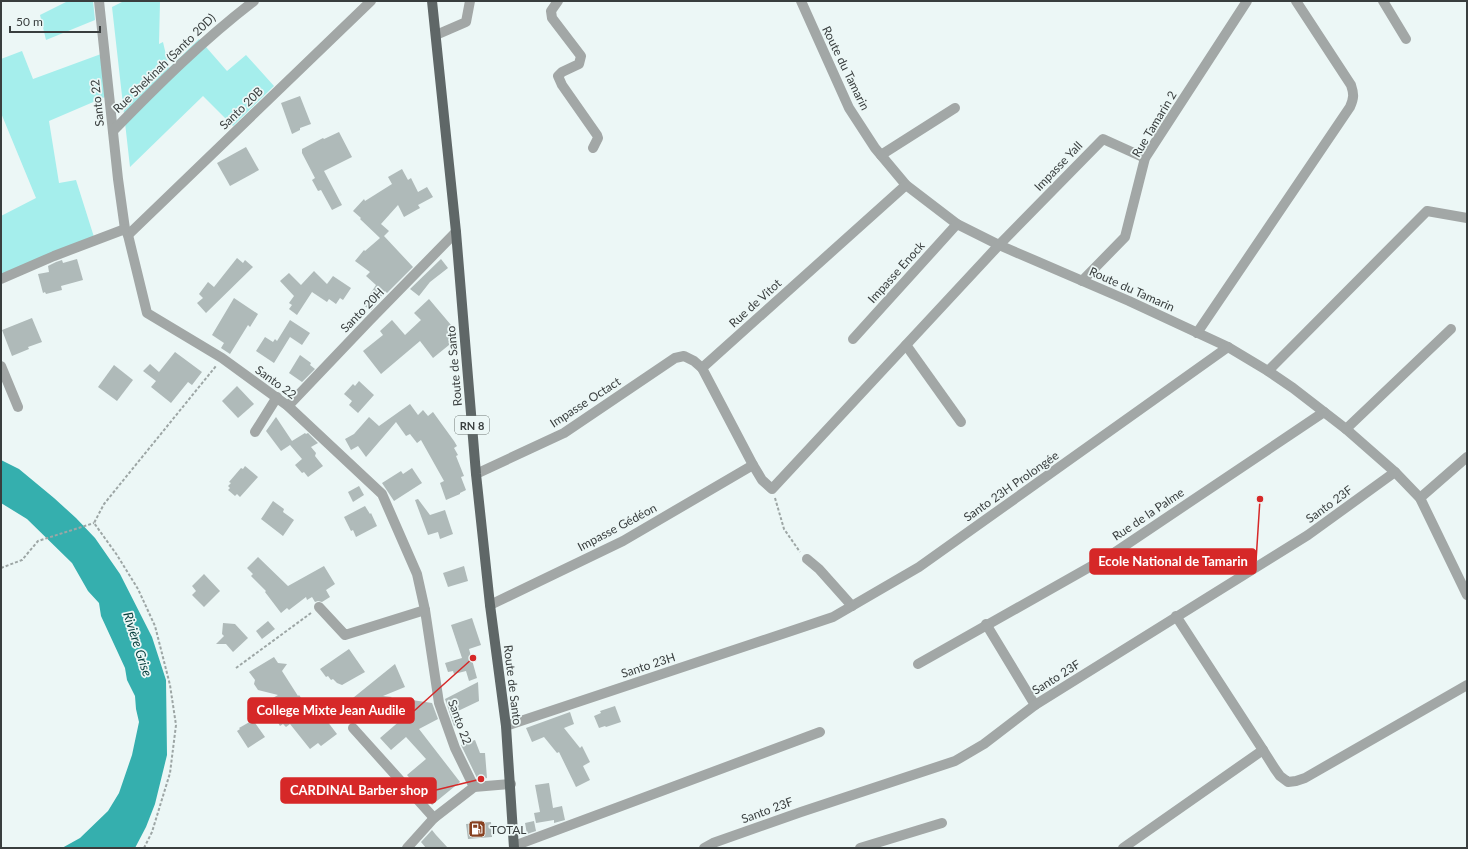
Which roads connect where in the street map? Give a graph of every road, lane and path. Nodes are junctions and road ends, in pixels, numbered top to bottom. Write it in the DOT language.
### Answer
graph roads {
  1 [pos="99,1"];
  2 [pos="254,1"];
  3 [pos="371,1"];
  4 [pos="432,1"];
  5 [pos="470,1"];
  6 [pos="558,1"];
  7 [pos="801,1"];
  8 [pos="1247,1"];
  9 [pos="1296,1"];
  10 [pos="1383,1"];
  11 [pos="436,36"];
  12 [pos="1406,38"];
  13 [pos="956,108"];
  14 [pos="113,131"];
  15 [pos="593,148"];
  16 [pos="881,155"];
  17 [pos="1145,158"];
  18 [pos="906,185"];
  19 [pos="1467,218"];
  20 [pos="957,224"];
  21 [pos="127,232"];
  22 [pos="456,232"];
  23 [pos="999,245"];
  24 [pos="1,279"];
  25 [pos="1082,281"];
  26 [pos="1451,329"];
  27 [pos="1197,333"];
  28 [pos="853,339"];
  29 [pos="906,345"];
  30 [pos="1228,347"];
  31 [pos="222,358"];
  32 [pos="1,366"];
  33 [pos="702,368"];
  34 [pos="1268,371"];
  35 [pos="277,397"];
  36 [pos="288,406"];
  37 [pos="18,407"];
  38 [pos="1324,412"];
  39 [pos="961,422"];
  40 [pos="1346,429"];
  41 [pos="255,432"];
  42 [pos="1467,457"];
  43 [pos="753,465"];
  44 [pos="1395,472"];
  45 [pos="476,474"];
  46 [pos="772,489"];
  47 [pos="1420,498"];
  48 [pos="94,523"];
  49 [pos="804,556"];
  50 [pos="1,568"];
  51 [pos="1467,595"];
  52 [pos="490,605"];
  53 [pos="852,606"];
  54 [pos="319,607"];
  55 [pos="425,610"];
  56 [pos="1176,616"];
  57 [pos="986,624"];
  58 [pos="799,629"];
  59 [pos="918,664"];
  60 [pos="236,668"];
  61 [pos="1467,685"];
  62 [pos="1035,705"];
  63 [pos="506,726"];
  64 [pos="353,728"];
  65 [pos="820,732"];
  66 [pos="1263,750"];
  67 [pos="510,784"];
  68 [pos="474,787"];
  69 [pos="434,818"];
  70 [pos="942,823"];
  71 [pos="514,847"];
  72 [pos="144,848"];
  73 [pos="407,848"];
  74 [pos="704,848"];
  75 [pos="860,848"];
  76 [pos="1123,848"];
  1 -- 14 [label="street, Santo 22"];
  2 -- 14 [label="street, Rue Shekinah (Santo 20D)"];
  3 -- 21 [label="street, Santo 20B"];
  4 -- 11 [label="main road, Route de Santo / RN 8"];
  5 -- 11 [label="street"];
  6 -- 15 [label="street"];
  7 -- 16 [label="street, Route du Tamarin"];
  8 -- 17 [label="street, Rue Tamarin 2"];
  9 -- 27 [label="street"];
  10 -- 12 [label="street"];
  11 -- 22 [label="main road, Route de Santo / RN 8"];
  13 -- 16 [label="street"];
  14 -- 21 [label="street, Santo 22"];
  16 -- 18 [label="street, Route du Tamarin"];
  17 -- 23 [label="street, Impasse Yall"];
  17 -- 25 [label="street, Rue Tamarin 2"];
  18 -- 20 [label="street, Route du Tamarin"];
  18 -- 33 [label="street, Rue de Vitot"];
  19 -- 34 [label="street"];
  20 -- 23 [label="street, Route du Tamarin"];
  20 -- 28 [label="street, Impasse Enock"];
  21 -- 24 [label="street"];
  21 -- 31 [label="street, Santo 22"];
  22 -- 36 [label="street, Santo 20H"];
  22 -- 45 [label="main road, Route de Santo / RN 8"];
  23 -- 25 [label="street, Route du Tamarin"];
  23 -- 29 [label="street"];
  25 -- 27 [label="street, Route du Tamarin"];
  26 -- 40 [label="street"];
  27 -- 30 [label="street, Route du Tamarin"];
  29 -- 39 [label="street"];
  29 -- 46 [label="street"];
  30 -- 34 [label="street, Route du Tamarin"];
  30 -- 53 [label="street, Santo 23H Prolongée"];
  31 -- 35 [label="street, Santo 22"];
  31 -- 48 [label="path"];
  32 -- 37 [label="street"];
  33 -- 43 [label="street"];
  33 -- 45 [label="street, Impasse Octact"];
  34 -- 38 [label="street, Route du Tamarin"];
  35 -- 36 [label="street, Santo 22"];
  35 -- 41 [label="street"];
  36 -- 55 [label="street, Santo 22"];
  38 -- 40 [label="street, Route du Tamarin"];
  38 -- 57 [label="street, Rue de la Palme"];
  40 -- 44 [label="street, Route du Tamarin"];
  42 -- 47 [label="street"];
  43 -- 46 [label="street"];
  43 -- 52 [label="street, Impasse Gédéon"];
  44 -- 47 [label="street, Route du Tamarin"];
  44 -- 56 [label="street, Santo 23F"];
  45 -- 52 [label="main road, Route de Santo / RN 8"];
  46 -- 49 [label="path"];
  47 -- 51 [label="street, Route du Tamarin"];
  48 -- 50 [label="path"];
  48 -- 72 [label="path"];
  49 -- 53 [label="street"];
  52 -- 63 [label="main road, Route de Santo / RN 8"];
  53 -- 58 [label="street, Santo 23H Prolongée"];
  54 -- 55 [label="street"];
  54 -- 60 [label="path"];
  55 -- 68 [label="street, Santo 22"];
  56 -- 62 [label="street, Santo 23F"];
  56 -- 66 [label="street"];
  57 -- 59 [label="street, Rue de la Palme"];
  57 -- 62 [label="street"];
  58 -- 63 [label="street, Santo 23H"];
  61 -- 66 [label="street"];
  62 -- 74 [label="street, Santo 23F"];
  63 -- 67 [label="main road, Route de Santo / RN 8"];
  64 -- 69 [label="street"];
  65 -- 71 [label="street"];
  66 -- 76 [label="street"];
  67 -- 68 [label="street"];
  67 -- 71 [label="main road, Route de Santo / RN 8"];
  68 -- 69 [label="street"];
  69 -- 73 [label="street"];
  70 -- 75 [label="street"];
}
